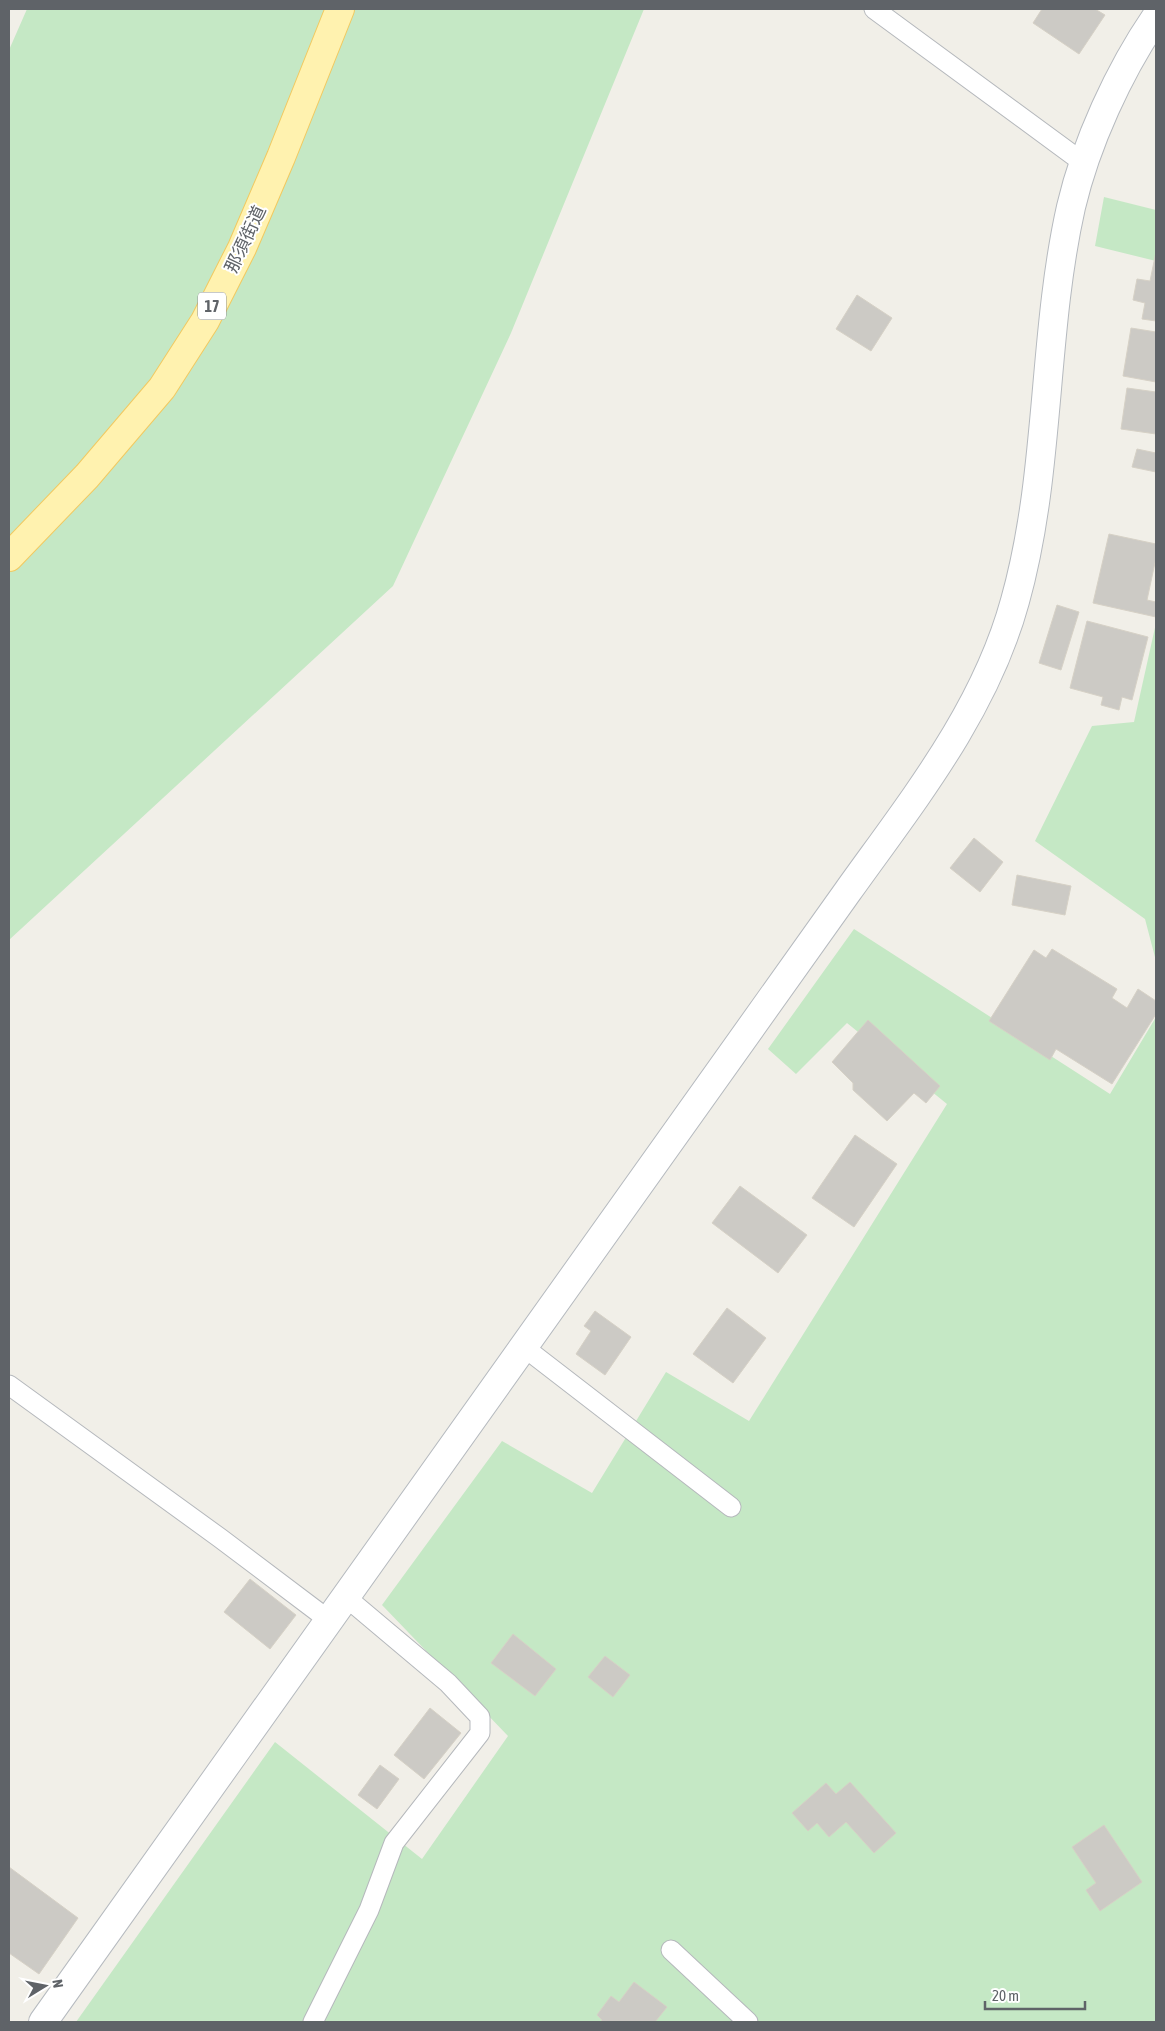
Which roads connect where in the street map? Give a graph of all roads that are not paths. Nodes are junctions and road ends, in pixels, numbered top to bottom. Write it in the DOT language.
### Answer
graph roads {
  1 [pos="340,9"];
  2 [pos="874,9"];
  3 [pos="1156,17"];
  4 [pos="1085,164"];
  5 [pos="9,557"];
  6 [pos="525,1348"];
  7 [pos="9,1385"];
  8 [pos="731,1507"];
  9 [pos="347,1598"];
  10 [pos="330,1621"];
  11 [pos="671,1950"];
  12 [pos="44,2022"];
  13 [pos="313,2022"];
  14 [pos="748,2022"];
  1 -- 5 [label="main road, 那須街道 / 17"];
  2 -- 4 [label="lane"];
  3 -- 4 [label="street"];
  4 -- 6 [label="street"];
  6 -- 8 [label="lane"];
  6 -- 9 [label="street"];
  7 -- 10 [label="lane"];
  9 -- 10 [label="street"];
  9 -- 13 [label="lane"];
  10 -- 12 [label="street"];
  11 -- 14 [label="lane"];
}
